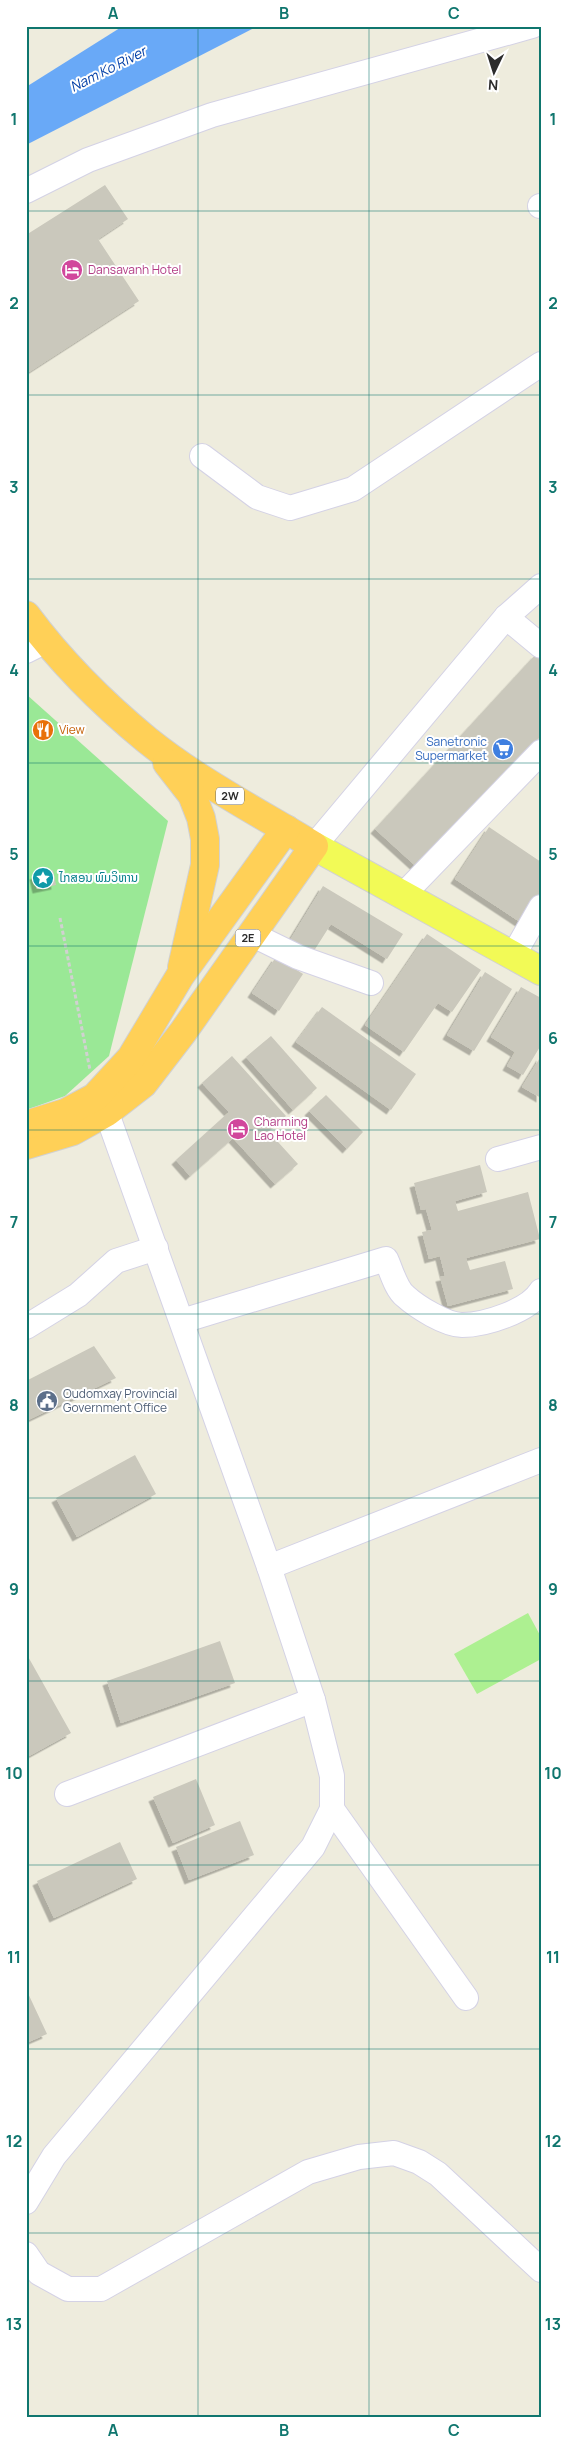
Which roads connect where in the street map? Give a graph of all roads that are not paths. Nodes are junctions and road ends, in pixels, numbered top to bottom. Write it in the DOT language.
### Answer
graph roads {
  1 [pos="532,26"];
  2 [pos="26,191"];
  3 [pos="541,364"];
  4 [pos="202,456"];
  5 [pos="541,586"];
  6 [pos="26,615"];
  7 [pos="506,617"];
  8 [pos="36,646"];
  9 [pos="541,646"];
  10 [pos="149,741"];
  11 [pos="541,752"];
  12 [pos="286,829"];
  13 [pos="314,846"];
  14 [pos="403,895"];
  15 [pos="541,908"];
  16 [pos="251,934"];
  17 [pos="514,956"];
  18 [pos="541,971"];
  19 [pos="180,976"];
  20 [pos="371,984"];
  21 [pos="101,1101"];
  22 [pos="26,1125"];
  23 [pos="26,1146"];
  24 [pos="541,1147"];
  25 [pos="498,1159"];
  26 [pos="156,1248"];
  27 [pos="541,1292"];
  28 [pos="182,1321"];
  29 [pos="26,1327"];
  30 [pos="541,1460"];
  31 [pos="269,1567"];
  32 [pos="313,1700"];
  33 [pos="67,1794"];
  34 [pos="332,1809"];
  35 [pos="466,1998"];
  36 [pos="26,2202"];
  37 [pos="26,2254"];
  38 [pos="541,2270"];
  1 -- 2 [label="street"];
  3 -- 4 [label="street"];
  5 -- 7 [label="street"];
  6 -- 8 [label="highway, 2W"];
  7 -- 9 [label="street"];
  7 -- 13 [label="street"];
  8 -- 10 [label="highway, 2W"];
  10 -- 12 [label="highway, 2W"];
  10 -- 19 [label="highway"];
  11 -- 14 [label="street"];
  12 -- 13 [label="highway, 2W"];
  12 -- 19 [label="highway, 2E"];
  13 -- 14 [label="main road"];
  13 -- 16 [label="highway, 2E"];
  14 -- 17 [label="main road"];
  15 -- 17 [label="street"];
  16 -- 20 [label="street"];
  16 -- 21 [label="highway, 2E"];
  17 -- 18 [label="main road"];
  19 -- 21 [label="highway, 2E"];
  21 -- 22 [label="highway, 2E"];
  21 -- 23 [label="highway, 2E"];
  21 -- 26 [label="street"];
  24 -- 25 [label="street"];
  26 -- 28 [label="street"];
  26 -- 29 [label="street"];
  27 -- 28 [label="street"];
  28 -- 31 [label="street"];
  30 -- 31 [label="street"];
  31 -- 32 [label="street"];
  32 -- 33 [label="street"];
  32 -- 34 [label="street"];
  34 -- 35 [label="street"];
  34 -- 36 [label="street"];
  37 -- 38 [label="street"];
}
